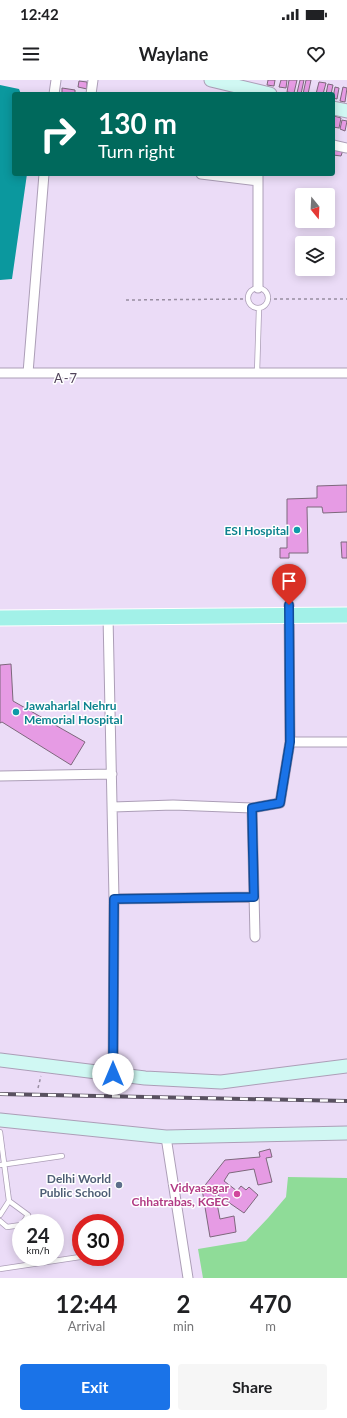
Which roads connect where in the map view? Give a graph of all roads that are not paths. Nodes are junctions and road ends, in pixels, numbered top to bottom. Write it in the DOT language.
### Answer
graph roads {
  1 [pos="56,80"];
  2 [pos="93,80"];
  3 [pos="211,80"];
  4 [pos="54,92"];
  5 [pos="91,92"];
  6 [pos="262,92"];
  7 [pos="335,108"];
  8 [pos="347,111"];
  9 [pos="335,145"];
  10 [pos="347,148"];
  11 [pos="44,176"];
  12 [pos="230,176"];
  13 [pos="258,178"];
  14 [pos="258,288"];
  15 [pos="258,308"];
  16 [pos="0,373"];
  17 [pos="28,373"];
  18 [pos="257,373"];
  19 [pos="347,373"];
  20 [pos="347,604"];
  21 [pos="0,608"];
  22 [pos="289,610"];
  23 [pos="347,615"];
  24 [pos="108,616"];
  25 [pos="0,618"];
  26 [pos="290,742"];
  27 [pos="347,742"];
  28 [pos="112,774"];
  29 [pos="0,776"];
  30 [pos="113,808"];
  31 [pos="252,808"];
  32 [pos="254,897"];
  33 [pos="114,899"];
  34 [pos="255,937"];
  35 [pos="0,1060"];
  36 [pos="347,1066"];
  37 [pos="113,1074"];
  38 [pos="0,1120"];
  39 [pos="0,1132"];
  40 [pos="347,1133"];
  41 [pos="166,1137"];
  42 [pos="62,1156"];
  43 [pos="2,1165"];
  44 [pos="9,1201"];
  45 [pos="27,1214"];
  46 [pos="0,1215"];
  47 [pos="0,1221"];
  48 [pos="12,1226"];
  49 [pos="72,1258"];
  50 [pos="0,1269"];
  51 [pos="188,1278"];
  1 -- 4 [label="street"];
  2 -- 5 [label="street"];
  3 -- 6 [label="street"];
  7 -- 8 [label="street"];
  9 -- 10 [label="street"];
  11 -- 17 [label="street"];
  12 -- 13 [label="street"];
  13 -- 14 [label="street"];
  14 -- 15 [label="lane"];
  14 -- 15 [label="lane"];
  15 -- 18 [label="lane"];
  16 -- 17 [label="street"];
  17 -- 18 [label="street"];
  18 -- 19 [label="street"];
  20 -- 22 [label="main road"];
  21 -- 22 [label="main road"];
  22 -- 23 [label="main road"];
  22 -- 24 [label="main road"];
  22 -- 26 [label="street"];
  24 -- 25 [label="main road"];
  24 -- 28 [label="street"];
  26 -- 27 [label="street"];
  26 -- 31 [label="street"];
  28 -- 29 [label="street"];
  28 -- 30 [label="street"];
  30 -- 31 [label="street"];
  30 -- 33 [label="street"];
  31 -- 32 [label="street"];
  32 -- 33 [label="street"];
  32 -- 34 [label="street"];
  33 -- 37 [label="street"];
  35 -- 37 [label="street"];
  36 -- 37 [label="street"];
  38 -- 41 [label="street"];
  39 -- 43 [label="lane"];
  40 -- 41 [label="street"];
  41 -- 51 [label="street"];
  42 -- 43 [label="lane"];
  43 -- 44 [label="lane"];
  44 -- 45 [label="lane"];
  44 -- 46 [label="lane"];
  47 -- 48 [label="lane"];
  49 -- 50 [label="lane"];
}
